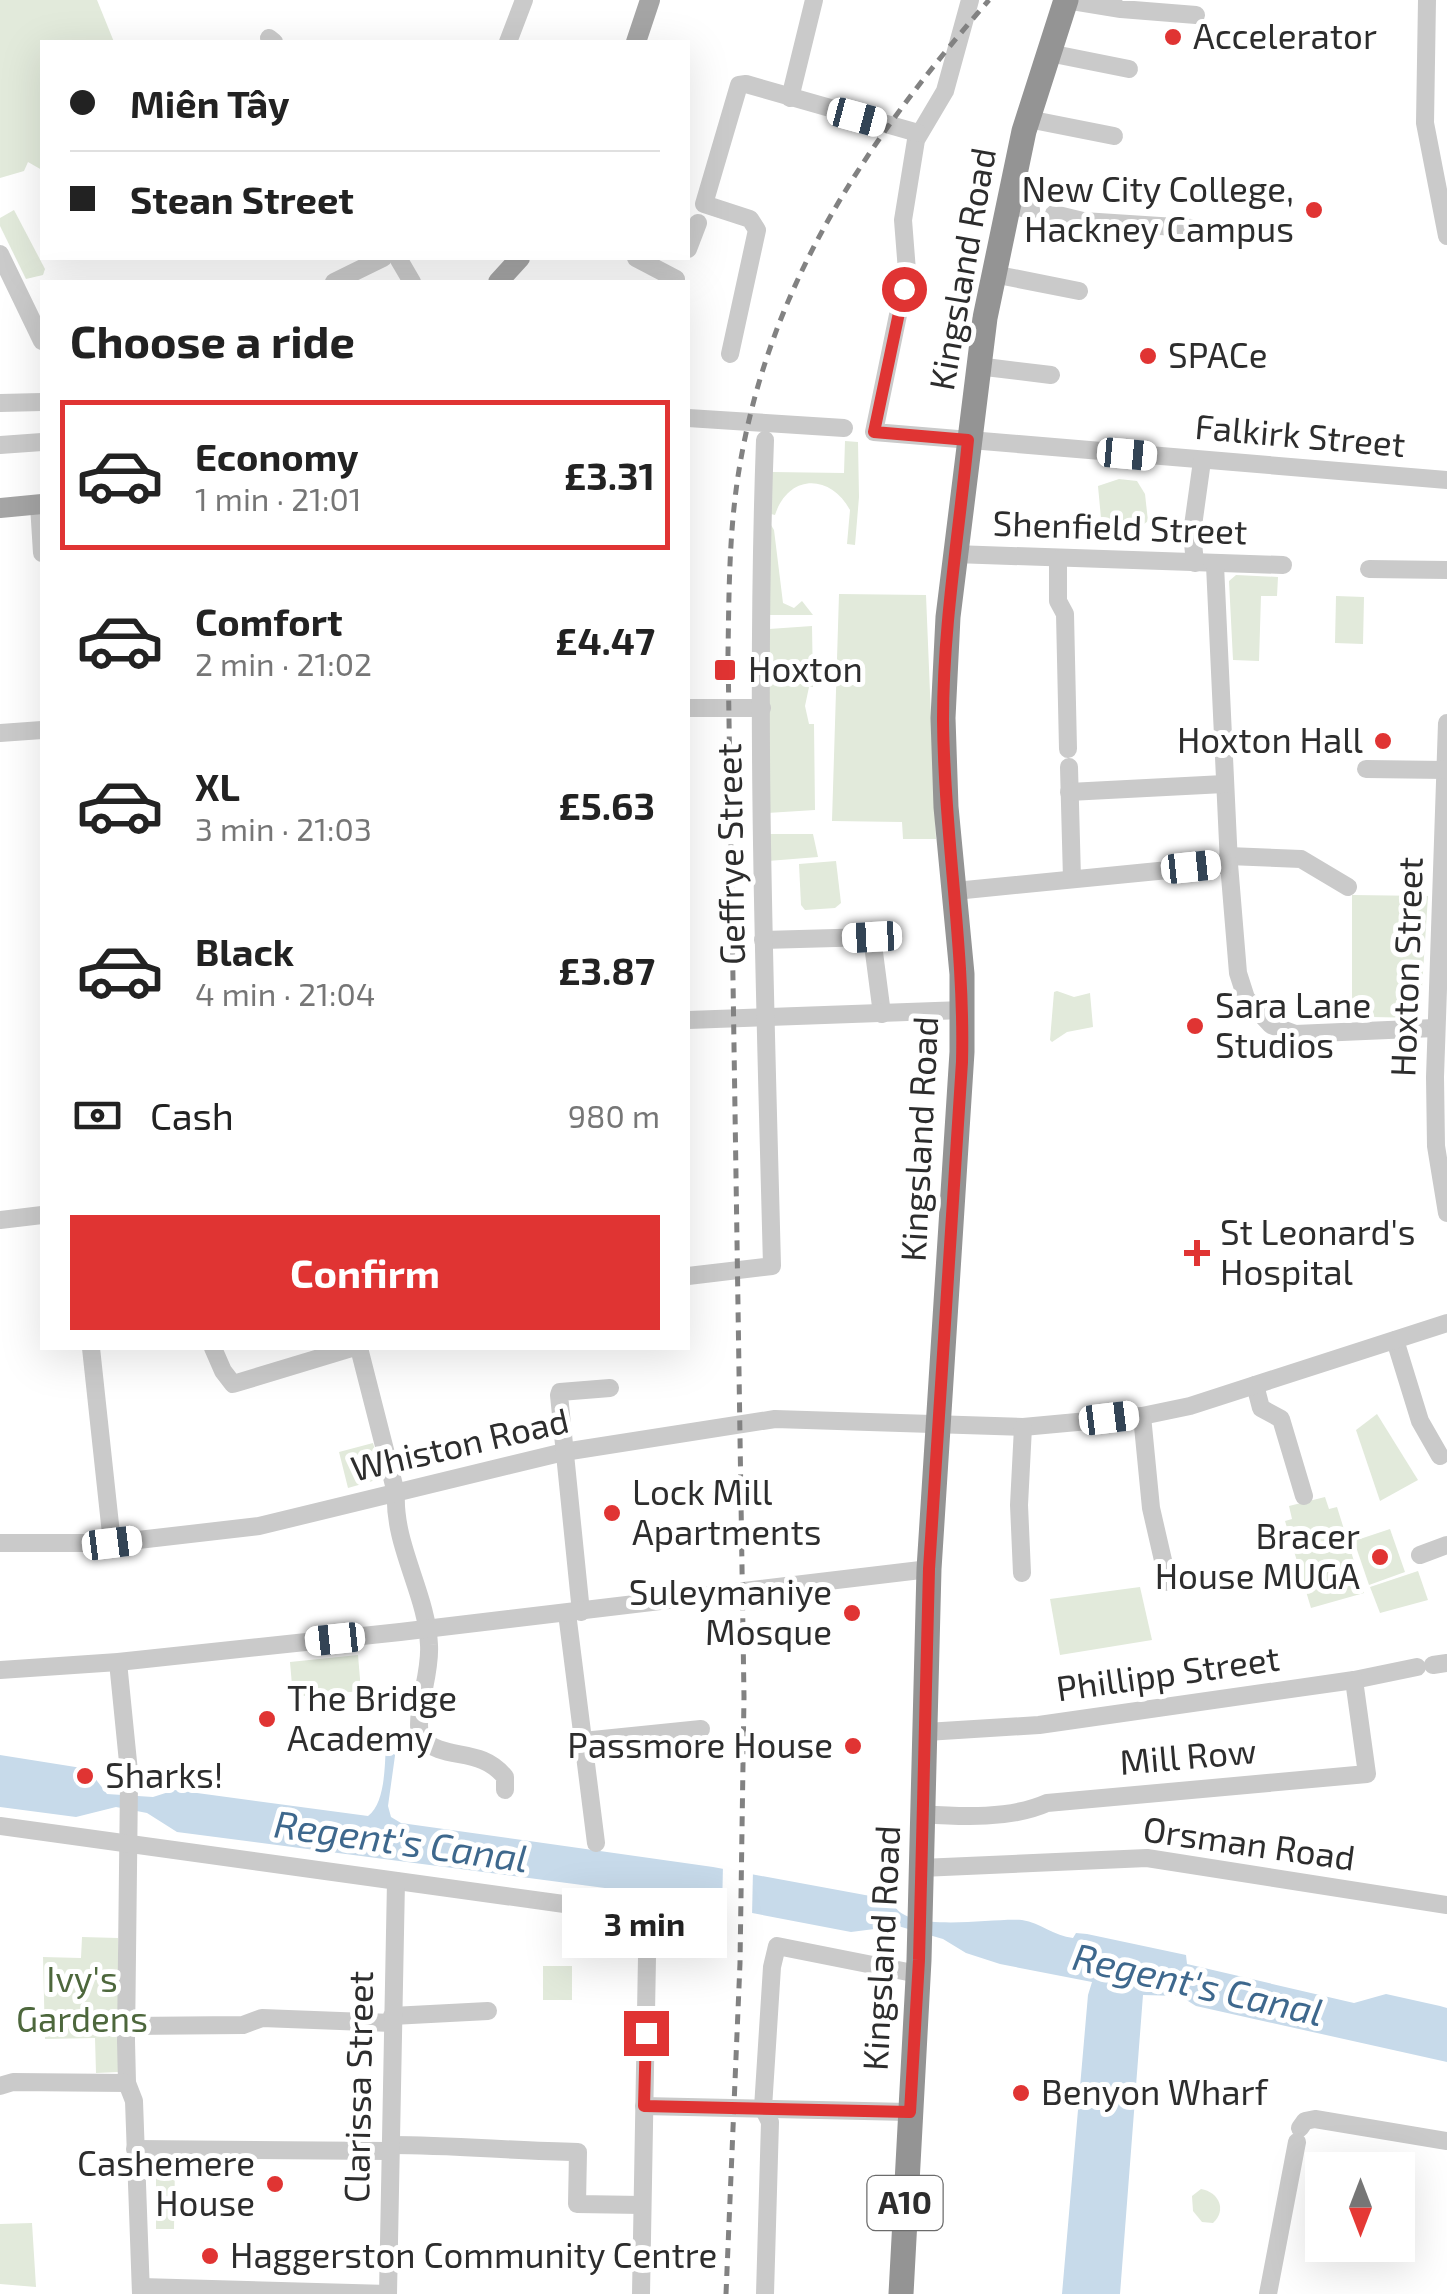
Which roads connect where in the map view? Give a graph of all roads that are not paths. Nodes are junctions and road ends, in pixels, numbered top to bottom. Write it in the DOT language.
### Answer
graph roads {
  1 [pos="524,0"];
  2 [pos="650,0"];
  3 [pos="814,0"];
  4 [pos="970,0"];
  5 [pos="1066,0"];
  6 [pos="1427,0"];
  7 [pos="1196,15"];
  8 [pos="509,40"];
  9 [pos="637,40"];
  10 [pos="1049,53"];
  11 [pos="1129,69"];
  12 [pos="790,98"];
  13 [pos="1028,119"];
  14 [pos="918,133"];
  15 [pos="1114,136"];
  16 [pos="1441,174"];
  17 [pos="1054,214"];
  18 [pos="698,223"];
  19 [pos="1191,228"];
  20 [pos="1447,236"];
  21 [pos="690,244"];
  22 [pos="0,254"];
  23 [pos="380,260"];
  24 [pos="518,260"];
  25 [pos="639,260"];
  26 [pos="994,274"];
  27 [pos="338,280"];
  28 [pos="500,280"];
  29 [pos="673,280"];
  30 [pos="1079,291"];
  31 [pos="40,337"];
  32 [pos="730,354"];
  33 [pos="978,366"];
  34 [pos="1051,375"];
  35 [pos="40,402"];
  36 [pos="0,403"];
  37 [pos="690,418"];
  38 [pos="844,428"];
  39 [pos="765,440"];
  40 [pos="968,440"];
  41 [pos="40,442"];
  42 [pos="0,445"];
  43 [pos="1202,461"];
  44 [pos="1447,480"];
  45 [pos="40,505"];
  46 [pos="0,508"];
  47 [pos="954,554"];
  48 [pos="1058,560"];
  49 [pos="1195,563"];
  50 [pos="1214,564"];
  51 [pos="1282,565"];
  52 [pos="1369,569"];
  53 [pos="1447,570"];
  54 [pos="690,708"];
  55 [pos="762,708"];
  56 [pos="1447,723"];
  57 [pos="40,730"];
  58 [pos="0,733"];
  59 [pos="1366,770"];
  60 [pos="1446,770"];
  61 [pos="1224,784"];
  62 [pos="1068,792"];
  63 [pos="1228,860"];
  64 [pos="1072,879"];
  65 [pos="1348,887"];
  66 [pos="955,891"];
  67 [pos="762,940"];
  68 [pos="1444,961"];
  69 [pos="963,1010"];
  70 [pos="882,1014"];
  71 [pos="766,1016"];
  72 [pos="690,1020"];
  73 [pos="1435,1028"];
  74 [pos="1447,1213"];
  75 [pos="40,1214"];
  76 [pos="0,1220"];
  77 [pos="690,1276"];
  78 [pos="1447,1323"];
  79 [pos="1395,1340"];
  80 [pos="91,1350"];
  81 [pos="215,1350"];
  82 [pos="348,1350"];
  83 [pos="356,1350"];
  84 [pos="1255,1385"];
  85 [pos="610,1388"];
  86 [pos="1142,1416"];
  87 [pos="937,1424"];
  88 [pos="1022,1427"];
  89 [pos="564,1452"];
  90 [pos="1440,1456"];
  91 [pos="396,1493"];
  92 [pos="1304,1496"];
  93 [pos="0,1543"];
  94 [pos="112,1543"];
  95 [pos="1447,1545"];
  96 [pos="1420,1555"];
  97 [pos="929,1569"];
  98 [pos="1022,1574"];
  99 [pos="1168,1582"];
  100 [pos="574,1612"];
  101 [pos="428,1629"];
  102 [pos="118,1662"];
  103 [pos="1433,1665"];
  104 [pos="0,1670"];
  105 [pos="1354,1680"];
  106 [pos="701,1729"];
  107 [pos="926,1732"];
  108 [pos="583,1741"];
  109 [pos="505,1790"];
  110 [pos="923,1814"];
  111 [pos="0,1826"];
  112 [pos="128,1843"];
  113 [pos="596,1843"];
  114 [pos="921,1868"];
  115 [pos="396,1881"];
  116 [pos="1447,1905"];
  117 [pos="646,1922"];
  118 [pos="716,1933"];
  119 [pos="919,1962"];
  120 [pos="488,2011"];
  121 [pos="392,2020"];
  122 [pos="126,2026"];
  123 [pos="128,2082"];
  124 [pos="0,2086"];
  125 [pos="644,2106"];
  126 [pos="763,2108"];
  127 [pos="910,2112"];
  128 [pos="1447,2142"];
  129 [pos="135,2148"];
  130 [pos="390,2148"];
  131 [pos="642,2204"];
  132 [pos="140,2291"];
  133 [pos="388,2294"];
  134 [pos="641,2294"];
  135 [pos="765,2294"];
  136 [pos="901,2294"];
  137 [pos="1268,2294"];
  1 -- 8 [label="street"];
  2 -- 9 [label="main road"];
  3 -- 12 [label="street"];
  4 -- 14 [label="street"];
  5 -- 7 [label="street"];
  5 -- 10 [label="highway, Kingsland Road / A10"];
  6 -- 16 [label="street"];
  10 -- 11 [label="street"];
  10 -- 13 [label="highway, Kingsland Road / A10"];
  12 -- 14 [label="street"];
  12 -- 32 [label="street"];
  13 -- 15 [label="street"];
  13 -- 26 [label="highway, Kingsland Road / A10"];
  14 -- 40 [label="street, Falkirk Street"];
  16 -- 20 [label="street"];
  17 -- 19 [label="street"];
  18 -- 21 [label="street"];
  22 -- 31 [label="street"];
  23 -- 27 [label="street"];
  24 -- 28 [label="main road"];
  25 -- 29 [label="street"];
  26 -- 30 [label="street"];
  26 -- 33 [label="highway, Kingsland Road / A10"];
  33 -- 34 [label="street"];
  33 -- 40 [label="highway, Kingsland Road / A10"];
  35 -- 36 [label="street"];
  37 -- 38 [label="street"];
  39 -- 55 [label="street, Geffrye Street"];
  40 -- 43 [label="street, Falkirk Street"];
  40 -- 47 [label="highway, Kingsland Road / A10"];
  41 -- 42 [label="street"];
  43 -- 44 [label="street, Falkirk Street"];
  43 -- 49 [label="street"];
  45 -- 46 [label="main road"];
  47 -- 48 [label="street, Shenfield Street"];
  47 -- 66 [label="highway, Kingsland Road / A10"];
  48 -- 49 [label="street, Shenfield Street"];
  48 -- 62 [label="street"];
  49 -- 50 [label="street, Shenfield Street"];
  50 -- 51 [label="street, Shenfield Street"];
  50 -- 61 [label="street"];
  52 -- 53 [label="street"];
  54 -- 55 [label="street"];
  55 -- 67 [label="street, Geffrye Street"];
  56 -- 60 [label="street, Hoxton Street"];
  57 -- 58 [label="street"];
  59 -- 60 [label="street"];
  60 -- 68 [label="street, Hoxton Street"];
  61 -- 62 [label="street"];
  61 -- 63 [label="street"];
  62 -- 64 [label="street"];
  63 -- 64 [label="street"];
  63 -- 65 [label="street"];
  63 -- 73 [label="street"];
  64 -- 66 [label="street"];
  66 -- 69 [label="highway, Kingsland Road / A10"];
  67 -- 70 [label="street"];
  67 -- 71 [label="street, Geffrye Street"];
  68 -- 73 [label="street, Hoxton Street"];
  69 -- 70 [label="street"];
  69 -- 87 [label="highway, Kingsland Road / A10"];
  70 -- 71 [label="street"];
  71 -- 72 [label="street"];
  71 -- 77 [label="street, Geffrye Street"];
  73 -- 74 [label="street, Hoxton Street"];
  75 -- 76 [label="street"];
  78 -- 79 [label="street, Whiston Road"];
  79 -- 84 [label="street, Whiston Road"];
  79 -- 90 [label="street"];
  80 -- 94 [label="street"];
  81 -- 82 [label="street"];
  83 -- 91 [label="street"];
  84 -- 86 [label="street, Whiston Road"];
  84 -- 92 [label="street"];
  85 -- 89 [label="street"];
  86 -- 88 [label="street, Whiston Road"];
  86 -- 99 [label="street"];
  87 -- 88 [label="street, Whiston Road"];
  87 -- 89 [label="street, Whiston Road"];
  87 -- 97 [label="highway, Kingsland Road / A10"];
  88 -- 98 [label="street"];
  89 -- 91 [label="street, Whiston Road"];
  89 -- 100 [label="street"];
  91 -- 94 [label="street, Whiston Road"];
  91 -- 101 [label="street"];
  93 -- 94 [label="street, Whiston Road"];
  95 -- 96 [label="street"];
  97 -- 100 [label="street"];
  97 -- 107 [label="highway, Kingsland Road / A10"];
  100 -- 101 [label="street"];
  100 -- 108 [label="street"];
  101 -- 102 [label="street"];
  101 -- 109 [label="street"];
  102 -- 104 [label="street"];
  102 -- 112 [label="street"];
  103 -- 105 [label="street, Phillipp Street"];
  105 -- 107 [label="street, Phillipp Street"];
  105 -- 110 [label="street, Mill Row"];
  106 -- 108 [label="street"];
  107 -- 110 [label="highway, Kingsland Road / A10"];
  108 -- 113 [label="street"];
  110 -- 114 [label="highway, Kingsland Road / A10"];
  111 -- 112 [label="street"];
  112 -- 115 [label="street"];
  112 -- 122 [label="street"];
  114 -- 116 [label="street, Orsman Road"];
  114 -- 119 [label="highway, Kingsland Road / A10"];
  115 -- 117 [label="street"];
  115 -- 121 [label="street, Clarissa Street"];
  117 -- 118 [label="street"];
  117 -- 125 [label="street"];
  119 -- 126 [label="street"];
  119 -- 127 [label="highway, Kingsland Road / A10"];
  120 -- 121 [label="street"];
  121 -- 122 [label="street"];
  121 -- 130 [label="street, Clarissa Street"];
  122 -- 123 [label="street"];
  123 -- 124 [label="street"];
  123 -- 129 [label="street"];
  125 -- 126 [label="street"];
  125 -- 131 [label="street"];
  126 -- 127 [label="street"];
  126 -- 135 [label="street"];
  127 -- 136 [label="highway, Kingsland Road / A10"];
  128 -- 137 [label="street"];
  129 -- 130 [label="street"];
  129 -- 132 [label="street"];
  130 -- 131 [label="street"];
  130 -- 133 [label="street, Clarissa Street"];
  131 -- 134 [label="street"];
  132 -- 133 [label="street"];
}
